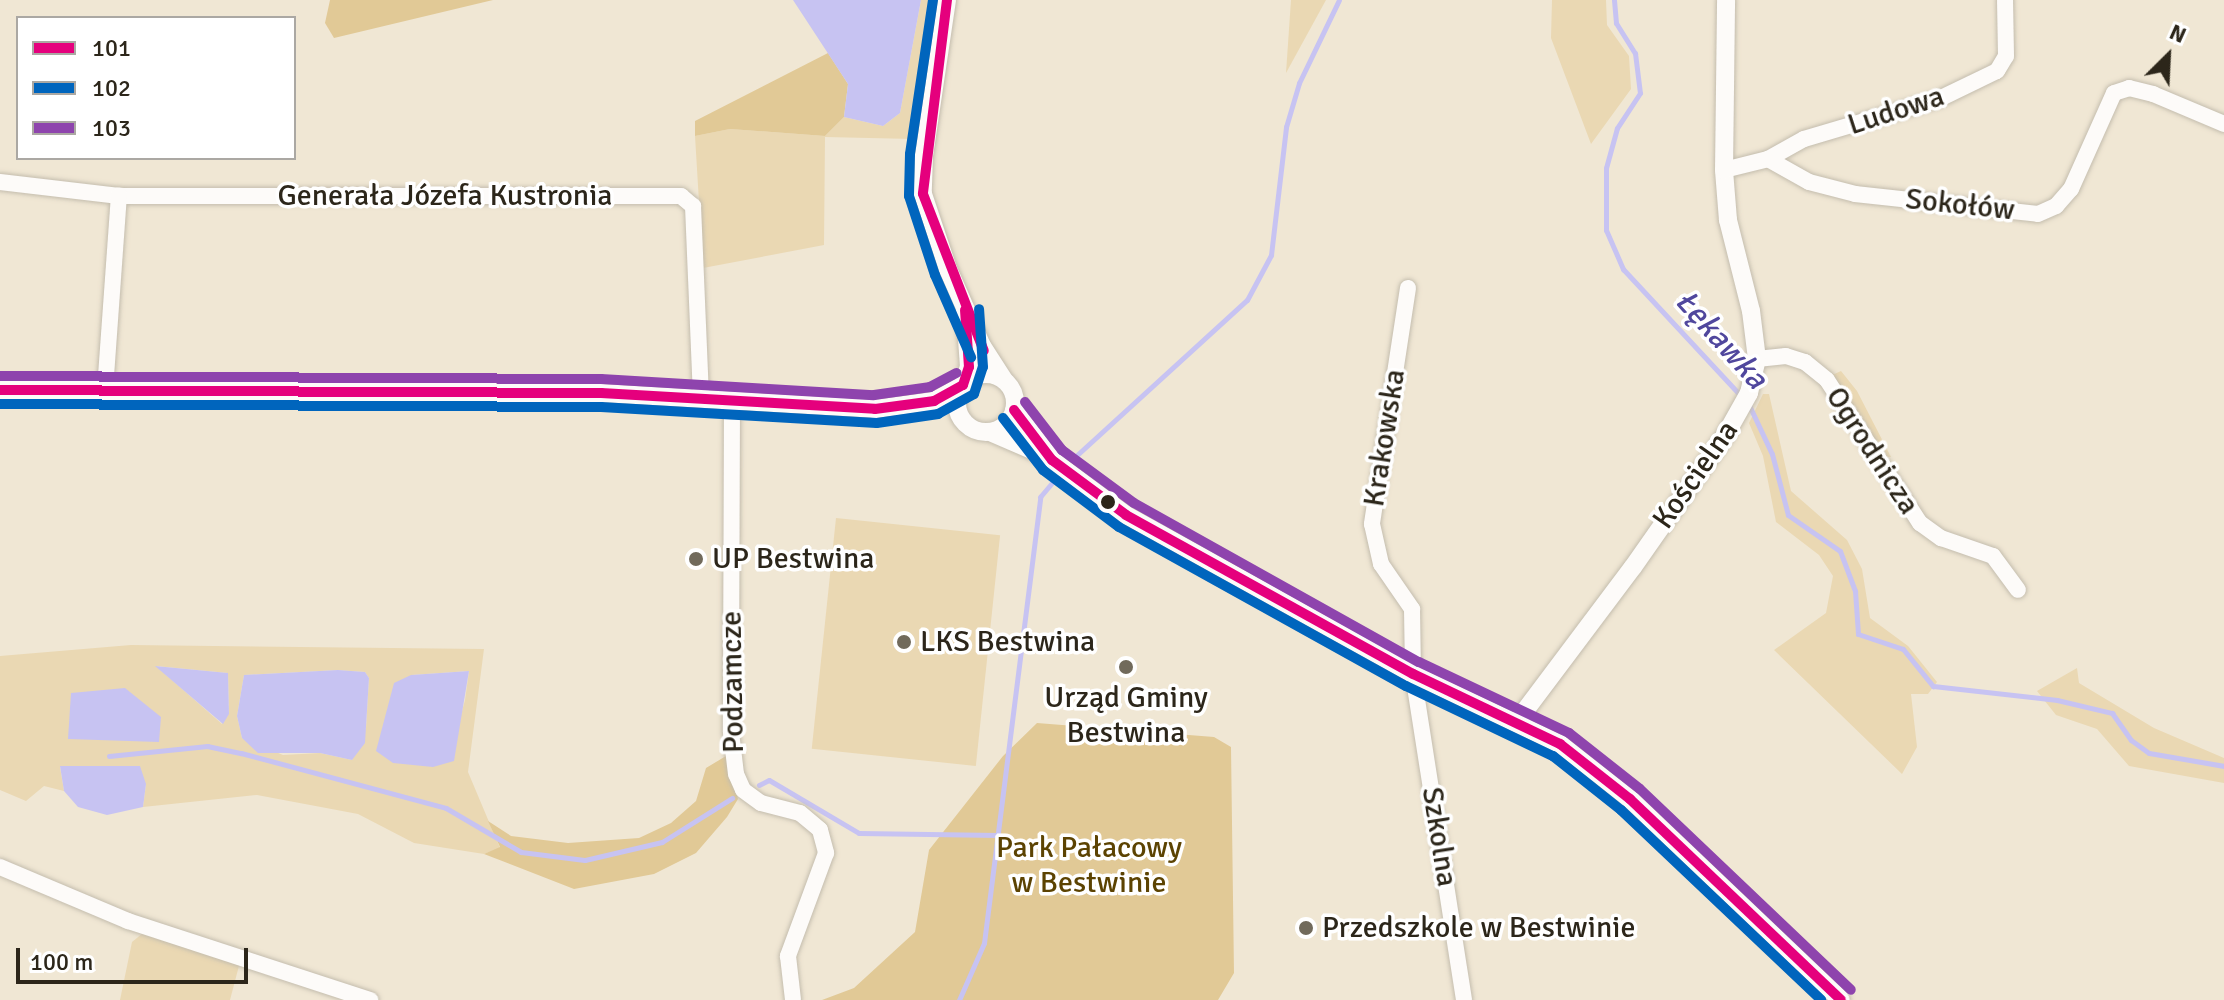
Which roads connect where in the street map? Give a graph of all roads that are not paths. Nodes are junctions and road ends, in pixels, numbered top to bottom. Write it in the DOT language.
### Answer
graph roads {
  1 [pos="947,0"];
  2 [pos="1726,0"];
  3 [pos="2005,0"];
  4 [pos="2224,124"];
  5 [pos="1768,159"];
  6 [pos="1724,170"];
  7 [pos="0,182"];
  8 [pos="119,196"];
  9 [pos="1408,288"];
  10 [pos="965,310"];
  11 [pos="1757,359"];
  12 [pos="1004,380"];
  13 [pos="963,385"];
  14 [pos="0,390"];
  15 [pos="105,390"];
  16 [pos="701,399"];
  17 [pos="732,402"];
  18 [pos="875,409"];
  19 [pos="1014,410"];
  20 [pos="961,417"];
  21 [pos="990,432"];
  22 [pos="1052,460"];
  23 [pos="2018,590"];
  24 [pos="1413,674"];
  25 [pos="1518,720"];
  26 [pos="0,867"];
  27 [pos="370,1000"];
  28 [pos="793,1000"];
  29 [pos="1464,1000"];
  30 [pos="1841,1000"];
  1 -- 10 [label="street"];
  2 -- 6 [label="street, Kościelna"];
  3 -- 5 [label="street, Ludowa"];
  4 -- 5 [label="street, Sokołów"];
  5 -- 6 [label="street, Ludowa"];
  6 -- 11 [label="street, Kościelna"];
  7 -- 8 [label="street, Generała Józefa Kustronia"];
  8 -- 15 [label="street"];
  8 -- 16 [label="street, Generała Józefa Kustronia"];
  9 -- 24 [label="street, Krakowska"];
  10 -- 12 [label="street"];
  10 -- 13 [label="street"];
  11 -- 23 [label="street, Ogrodnicza"];
  11 -- 25 [label="street, Kościelna"];
  12 -- 13 [label="street"];
  12 -- 19 [label="street"];
  13 -- 18 [label="street"];
  13 -- 20 [label="street"];
  14 -- 15 [label="street"];
  15 -- 16 [label="street"];
  16 -- 17 [label="street"];
  17 -- 18 [label="street"];
  17 -- 28 [label="street, Podzamcze"];
  18 -- 20 [label="street"];
  19 -- 21 [label="street"];
  19 -- 22 [label="street"];
  20 -- 21 [label="street"];
  21 -- 22 [label="street"];
  22 -- 24 [label="street"];
  24 -- 25 [label="street"];
  24 -- 29 [label="street, Szkolna"];
  25 -- 30 [label="street"];
  26 -- 27 [label="street"];
}
